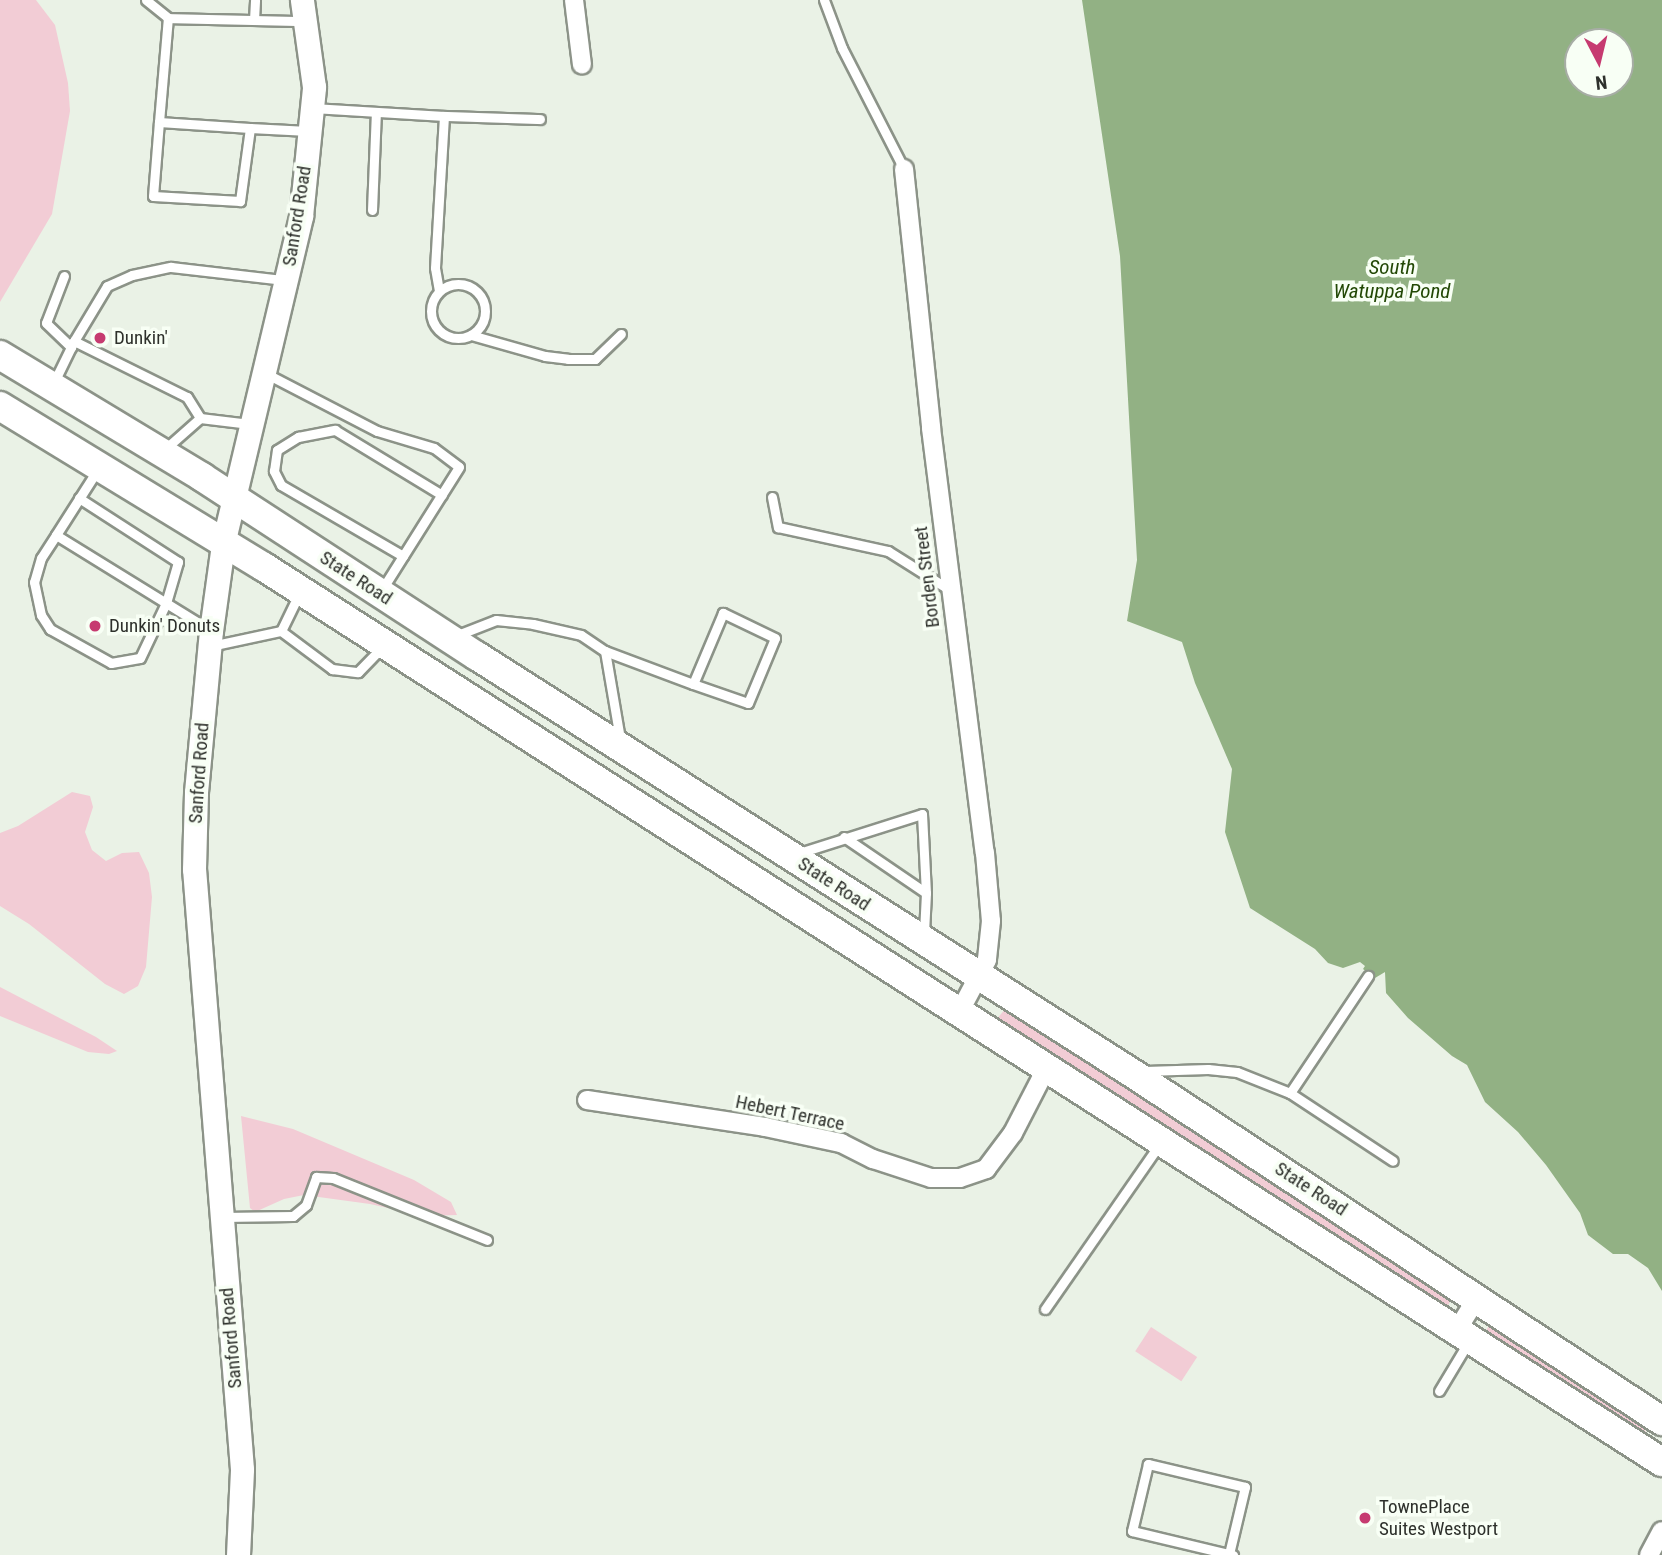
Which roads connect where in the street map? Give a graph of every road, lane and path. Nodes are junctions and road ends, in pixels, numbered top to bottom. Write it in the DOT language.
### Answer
graph roads {
  1 [pos="146,0"];
  2 [pos="255,0"];
  3 [pos="574,0"];
  4 [pos="824,0"];
  5 [pos="304,10"];
  6 [pos="168,18"];
  7 [pos="254,20"];
  8 [pos="582,65"];
  9 [pos="312,108"];
  10 [pos="376,112"];
  11 [pos="444,116"];
  12 [pos="540,119"];
  13 [pos="159,122"];
  14 [pos="250,128"];
  15 [pos="309,131"];
  16 [pos="904,169"];
  17 [pos="372,210"];
  18 [pos="64,276"];
  19 [pos="286,280"];
  20 [pos="439,291"];
  21 [pos="621,334"];
  22 [pos="471,335"];
  23 [pos="72,344"];
  24 [pos="0,355"];
  25 [pos="264,373"];
  26 [pos="52,386"];
  27 [pos="0,406"];
  28 [pos="200,418"];
  29 [pos="252,424"];
  30 [pos="162,452"];
  31 [pos="99,468"];
  32 [pos="442,495"];
  33 [pos="772,497"];
  34 [pos="79,498"];
  35 [pos="236,499"];
  36 [pos="56,535"];
  37 [pos="223,544"];
  38 [pos="403,555"];
  39 [pos="301,590"];
  40 [pos="950,590"];
  41 [pos="380,593"];
  42 [pos="166,603"];
  43 [pos="281,631"];
  44 [pos="210,638"];
  45 [pos="451,639"];
  46 [pos="384,644"];
  47 [pos="605,652"];
  48 [pos="693,684"];
  49 [pos="622,748"];
  50 [pos="844,837"];
  51 [pos="791,856"];
  52 [pos="926,893"];
  53 [pos="923,942"];
  54 [pos="978,976"];
  55 [pos="1368,976"];
  56 [pos="960,1011"];
  57 [pos="1047,1067"];
  58 [pos="1129,1071"];
  59 [pos="1290,1093"];
  60 [pos="587,1100"];
  61 [pos="1161,1141"];
  62 [pos="1394,1161"];
  63 [pos="220,1217"];
  64 [pos="487,1240"];
  65 [pos="1476,1300"];
  66 [pos="1045,1309"];
  67 [pos="1464,1334"];
  68 [pos="1439,1391"];
  69 [pos="1662,1421"];
  70 [pos="1662,1462"];
  71 [pos="1662,1531"];
  72 [pos="1231,1554"];
  73 [pos="238,1555"];
  74 [pos="1649,1555"];
  1 -- 6 [label="lane"];
  2 -- 7 [label="lane"];
  3 -- 8 [label="street"];
  4 -- 16 [label="lane"];
  5 -- 7 [label="lane"];
  5 -- 9 [label="street, Sanford Road"];
  6 -- 7 [label="lane"];
  6 -- 13 [label="lane"];
  9 -- 10 [label="lane"];
  9 -- 15 [label="street, Sanford Road"];
  10 -- 11 [label="lane"];
  10 -- 17 [label="lane"];
  11 -- 12 [label="lane"];
  11 -- 20 [label="lane"];
  13 -- 14 [label="lane"];
  13 -- 14 [label="lane"];
  14 -- 15 [label="lane"];
  15 -- 19 [label="street, Sanford Road"];
  16 -- 40 [label="street, Borden Street"];
  18 -- 23 [label="lane"];
  19 -- 23 [label="lane"];
  19 -- 25 [label="street, Sanford Road"];
  20 -- 22 [label="lane"];
  20 -- 22 [label="lane"];
  21 -- 22 [label="lane"];
  23 -- 26 [label="lane"];
  23 -- 28 [label="lane"];
  24 -- 26 [label="main road, State Road"];
  25 -- 29 [label="street, Sanford Road"];
  25 -- 32 [label="lane"];
  26 -- 30 [label="main road, State Road"];
  27 -- 31 [label="main road, State Road"];
  28 -- 29 [label="lane"];
  28 -- 30 [label="lane"];
  29 -- 35 [label="street, Sanford Road"];
  30 -- 35 [label="main road, State Road"];
  31 -- 34 [label="lane"];
  31 -- 37 [label="main road, State Road"];
  32 -- 38 [label="lane"];
  32 -- 38 [label="lane"];
  33 -- 40 [label="lane"];
  34 -- 36 [label="lane"];
  34 -- 42 [label="lane"];
  35 -- 37 [label="street, Sanford Road"];
  35 -- 41 [label="main road, State Road"];
  36 -- 42 [label="lane"];
  36 -- 42 [label="lane"];
  37 -- 39 [label="main road, State Road"];
  37 -- 44 [label="street, Sanford Road"];
  38 -- 41 [label="lane"];
  39 -- 43 [label="lane"];
  39 -- 46 [label="main road, State Road"];
  40 -- 54 [label="street, Borden Street"];
  41 -- 45 [label="main road, State Road"];
  42 -- 44 [label="lane"];
  43 -- 44 [label="lane"];
  43 -- 46 [label="lane"];
  44 -- 63 [label="street, Sanford Road"];
  45 -- 47 [label="lane"];
  45 -- 49 [label="main road, State Road"];
  46 -- 56 [label="main road, State Road"];
  47 -- 48 [label="lane"];
  47 -- 49 [label="lane"];
  48 -- 48 [label="lane"];
  49 -- 51 [label="main road, State Road"];
  50 -- 51 [label="lane"];
  50 -- 52 [label="lane"];
  50 -- 52 [label="lane"];
  51 -- 53 [label="main road, State Road"];
  52 -- 53 [label="lane"];
  53 -- 54 [label="main road, State Road"];
  54 -- 56 [label="street, Borden Street"];
  54 -- 58 [label="main road, State Road"];
  55 -- 59 [label="lane"];
  56 -- 57 [label="main road, State Road"];
  57 -- 60 [label="street, Hebert Terrace"];
  57 -- 61 [label="main road, State Road"];
  58 -- 59 [label="lane"];
  58 -- 65 [label="main road, State Road"];
  59 -- 62 [label="lane"];
  61 -- 66 [label="lane"];
  61 -- 67 [label="main road, State Road"];
  63 -- 64 [label="lane"];
  63 -- 73 [label="street, Sanford Road"];
  65 -- 67 [label="street"];
  65 -- 69 [label="main road, State Road"];
  67 -- 68 [label="lane"];
  67 -- 70 [label="main road, State Road"];
  71 -- 74 [label="street"];
  72 -- 72 [label="lane"];
}
